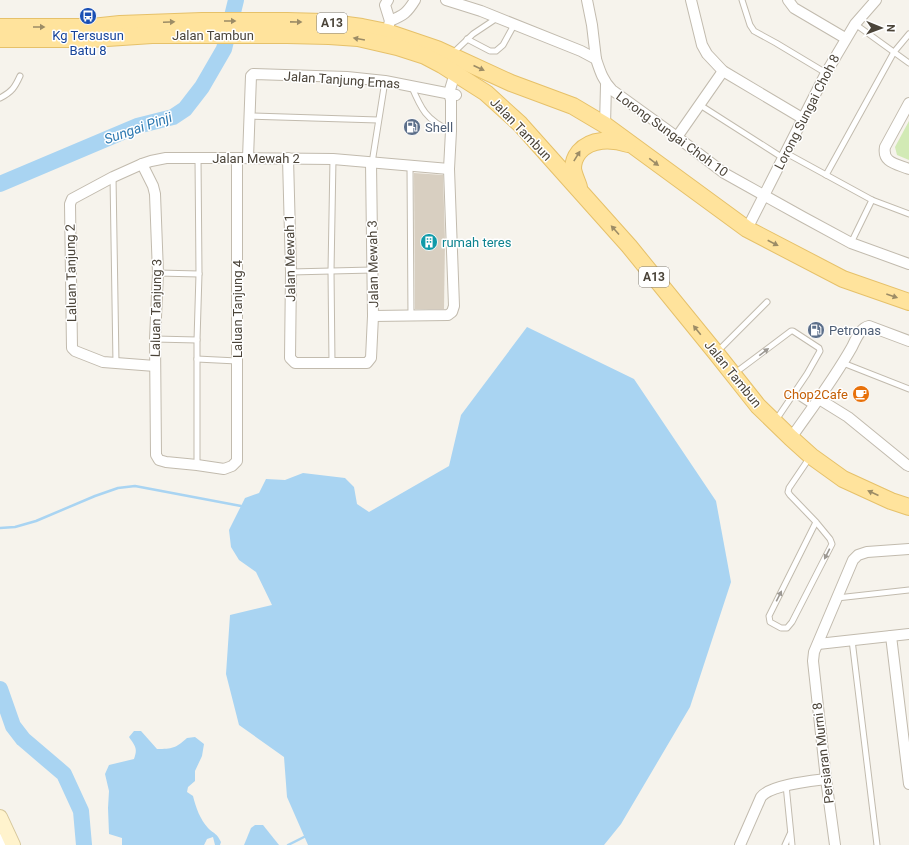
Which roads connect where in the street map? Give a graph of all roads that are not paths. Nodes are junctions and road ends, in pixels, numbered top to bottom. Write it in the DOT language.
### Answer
graph roads {
  1 [pos="415,0"];
  2 [pos="446,0"];
  3 [pos="587,0"];
  4 [pos="691,0"];
  5 [pos="742,0"];
  6 [pos="788,0"];
  7 [pos="876,0"];
  8 [pos="385,2"];
  9 [pos="469,3"];
  10 [pos="498,18"];
  11 [pos="854,24"];
  12 [pos="514,25"];
  13 [pos="0,27"];
  14 [pos="388,27"];
  15 [pos="202,28"];
  16 [pos="257,28"];
  17 [pos="909,34"];
  18 [pos="845,38"];
  19 [pos="0,39"];
  20 [pos="467,39"];
  21 [pos="894,52"];
  22 [pos="451,56"];
  23 [pos="596,60"];
  24 [pos="909,63"];
  25 [pos="723,71"];
  26 [pos="826,73"];
  27 [pos="20,76"];
  28 [pos="461,77"];
  29 [pos="385,81"];
  30 [pos="411,85"];
  31 [pos="606,85"];
  32 [pos="452,96"];
  33 [pos="0,98"];
  34 [pos="909,104"];
  35 [pos="700,105"];
  36 [pos="250,116"];
  37 [pos="802,118"];
  38 [pos="378,120"];
  39 [pos="605,125"];
  40 [pos="451,131"];
  41 [pos="677,137"];
  42 [pos="632,145"];
  43 [pos="784,155"];
  44 [pos="198,158"];
  45 [pos="237,158"];
  46 [pos="248,158"];
  47 [pos="288,158"];
  48 [pos="333,160"];
  49 [pos="372,163"];
  50 [pos="142,164"];
  51 [pos="410,166"];
  52 [pos="449,169"];
  53 [pos="909,169"];
  54 [pos="826,174"];
  55 [pos="113,177"];
  56 [pos="581,192"];
  57 [pos="764,196"];
  58 [pos="72,199"];
  59 [pos="872,200"];
  60 [pos="909,214"];
  61 [pos="747,230"];
  62 [pos="851,243"];
  63 [pos="909,264"];
  64 [pos="372,270"];
  65 [pos="331,271"];
  66 [pos="291,272"];
  67 [pos="158,273"];
  68 [pos="199,274"];
  69 [pos="767,302"];
  70 [pos="909,302"];
  71 [pos="373,316"];
  72 [pos="411,316"];
  73 [pos="155,339"];
  74 [pos="197,340"];
  75 [pos="909,341"];
  76 [pos="716,353"];
  77 [pos="197,359"];
  78 [pos="237,361"];
  79 [pos="116,363"];
  80 [pos="332,363"];
  81 [pos="843,363"];
  82 [pos="155,366"];
  83 [pos="732,375"];
  84 [pos="909,389"];
  85 [pos="794,394"];
  86 [pos="816,403"];
  87 [pos="774,422"];
  88 [pos="791,438"];
  89 [pos="909,454"];
  90 [pos="811,456"];
  91 [pos="197,465"];
  92 [pos="908,466"];
  93 [pos="909,507"];
  94 [pos="816,522"];
  95 [pos="909,549"];
  96 [pos="909,590"];
  97 [pos="837,598"];
  98 [pos="909,634"];
  99 [pos="891,636"];
  100 [pos="852,640"];
  101 [pos="818,644"];
  102 [pos="826,778"];
  103 [pos="909,784"];
  104 [pos="786,785"];
  105 [pos="0,818"];
  106 [pos="790,834"];
  107 [pos="0,839"];
  108 [pos="2,845"];
  109 [pos="13,845"];
  110 [pos="740,845"];
  111 [pos="785,845"];
  112 [pos="792,845"];
  113 [pos="835,845"];
  114 [pos="877,845"];
  1 -- 14 [label="street"];
  2 -- 9 [label="street"];
  3 -- 23 [label="street, Lorong Sungai Choh 10"];
  4 -- 25 [label="street"];
  5 -- 26 [label="lane"];
  6 -- 18 [label="street"];
  7 -- 11 [label="street, Lorong Sungai Choh 8"];
  8 -- 14 [label="street"];
  9 -- 10 [label="street"];
  10 -- 12 [label="street"];
  10 -- 20 [label="lane"];
  11 -- 18 [label="street, Lorong Sungai Choh 8"];
  11 -- 21 [label="lane"];
  12 -- 20 [label="lane"];
  12 -- 23 [label="street"];
  13 -- 15 [label="main road, Jalan Tambun / A13, one-way"];
  16 -- 14 [label="main road, Jalan Tambun / A13, one-way"];
  14 -- 22 [label="main road, Jalan Tambun / A13"];
  15 -- 16 [label="main road, Jalan Tambun / A13"];
  15 -- 19 [label="main road, Jalan Tambun / A13"];
  28 -- 16 [label="main road, Jalan Tambun / A13, one-way"];
  17 -- 21 [label="lane"];
  18 -- 26 [label="street, Lorong Sungai Choh 8"];
  20 -- 22 [label="lane"];
  21 -- 24 [label="lane"];
  21 -- 54 [label="lane"];
  22 -- 39 [label="main road, A13, one-way"];
  23 -- 31 [label="street, Lorong Sungai Choh 10"];
  25 -- 35 [label="street"];
  25 -- 37 [label="street"];
  26 -- 37 [label="street, Lorong Sungai Choh 8"];
  27 -- 33 [label="lane"];
  28 -- 32 [label="street"];
  28 -- 32 [label="street"];
  28 -- 56 [label="main road, Jalan Tambun / A13"];
  29 -- 30 [label="street, Jalan Tanjung Emas"];
  29 -- 36 [label="street, Jalan Tanjung Emas"];
  29 -- 38 [label="lane"];
  30 -- 32 [label="street, Jalan Tanjung Emas"];
  30 -- 40 [label="lane"];
  31 -- 39 [label="street"];
  31 -- 41 [label="street, Lorong Sungai Choh 10"];
  32 -- 40 [label="street"];
  34 -- 53 [label="street"];
  35 -- 41 [label="street"];
  35 -- 43 [label="lane"];
  36 -- 38 [label="lane"];
  36 -- 46 [label="street"];
  37 -- 43 [label="street, Lorong Sungai Choh 8"];
  38 -- 49 [label="lane"];
  39 -- 42 [label="main road, A13"];
  40 -- 52 [label="street"];
  41 -- 57 [label="street, Lorong Sungai Choh 10"];
  56 -- 42 [label="main road, one-way"];
  42 -- 61 [label="main road, A13, one-way"];
  43 -- 54 [label="lane"];
  43 -- 57 [label="street, Lorong Sungai Choh 8"];
  44 -- 45 [label="street, Jalan Mewah 2"];
  44 -- 50 [label="street, Jalan Mewah 2"];
  44 -- 68 [label="lane"];
  45 -- 46 [label="street, Jalan Mewah 2"];
  45 -- 78 [label="street, Laluan Tanjung 4"];
  46 -- 47 [label="street, Jalan Mewah 2"];
  47 -- 48 [label="street, Jalan Mewah 2"];
  47 -- 66 [label="street, Jalan Mewah 1"];
  48 -- 49 [label="street, Jalan Mewah 2"];
  48 -- 65 [label="lane"];
  49 -- 51 [label="street, Jalan Mewah 2"];
  49 -- 64 [label="street, Jalan Mewah 3"];
  50 -- 55 [label="street, Jalan Mewah 2"];
  50 -- 67 [label="street, Laluan Tanjung 3"];
  51 -- 52 [label="street, Jalan Mewah 2"];
  51 -- 72 [label="lane"];
  52 -- 72 [label="street"];
  54 -- 59 [label="lane"];
  55 -- 58 [label="street, Jalan Mewah 2"];
  55 -- 79 [label="lane"];
  76 -- 56 [label="main road, Jalan Tambun / A13, one-way"];
  57 -- 61 [label="street, Lorong Sungai Choh 8"];
  57 -- 62 [label="street, Lorong Sungai Choh 10"];
  58 -- 79 [label="street, Laluan Tanjung 2"];
  59 -- 60 [label="lane"];
  59 -- 62 [label="lane"];
  61 -- 70 [label="main road, A13, one-way"];
  62 -- 63 [label="street, Lorong Sungai Choh 10"];
  64 -- 65 [label="lane"];
  64 -- 71 [label="street, Jalan Mewah 3"];
  65 -- 66 [label="lane"];
  65 -- 80 [label="lane"];
  66 -- 80 [label="street, Jalan Mewah 1"];
  67 -- 68 [label="lane"];
  67 -- 73 [label="street, Laluan Tanjung 3"];
  68 -- 74 [label="lane"];
  69 -- 76 [label="lane"];
  71 -- 72 [label="street"];
  71 -- 80 [label="street, Jalan Mewah 3"];
  73 -- 74 [label="lane"];
  73 -- 82 [label="street, Laluan Tanjung 3"];
  74 -- 77 [label="lane"];
  75 -- 81 [label="street"];
  76 -- 83 [label="main road, Jalan Tambun / A13"];
  77 -- 78 [label="lane"];
  77 -- 91 [label="lane"];
  78 -- 91 [label="street, Laluan Tanjung 4"];
  79 -- 82 [label="street"];
  81 -- 84 [label="lane"];
  81 -- 86 [label="street"];
  82 -- 91 [label="street, Laluan Tanjung 3"];
  83 -- 85 [label="lane, one-way"];
  83 -- 87 [label="main road, Jalan Tambun / A13"];
  85 -- 86 [label="lane"];
  85 -- 87 [label="lane"];
  86 -- 88 [label="street"];
  86 -- 92 [label="street"];
  87 -- 88 [label="main road, Jalan Tambun / A13"];
  88 -- 90 [label="main road, Jalan Tambun / A13"];
  89 -- 92 [label="street"];
  93 -- 90 [label="main road, Jalan Tambun / A13, one-way"];
  90 -- 94 [label="lane"];
  94 -- 94 [label="lane, one-way"];
  95 -- 97 [label="street"];
  96 -- 97 [label="lane"];
  97 -- 101 [label="street"];
  98 -- 99 [label="street"];
  99 -- 100 [label="street"];
  99 -- 103 [label="street"];
  100 -- 101 [label="street"];
  100 -- 114 [label="lane"];
  101 -- 102 [label="street, Persiaran Murni 8"];
  102 -- 104 [label="street"];
  102 -- 113 [label="street, Persiaran Murni 8"];
  104 -- 106 [label="lane"];
  104 -- 110 [label="street"];
  105 -- 109 [label="street"];
  106 -- 111 [label="lane"];
  106 -- 112 [label="lane"];
  107 -- 108 [label="street"];
}
